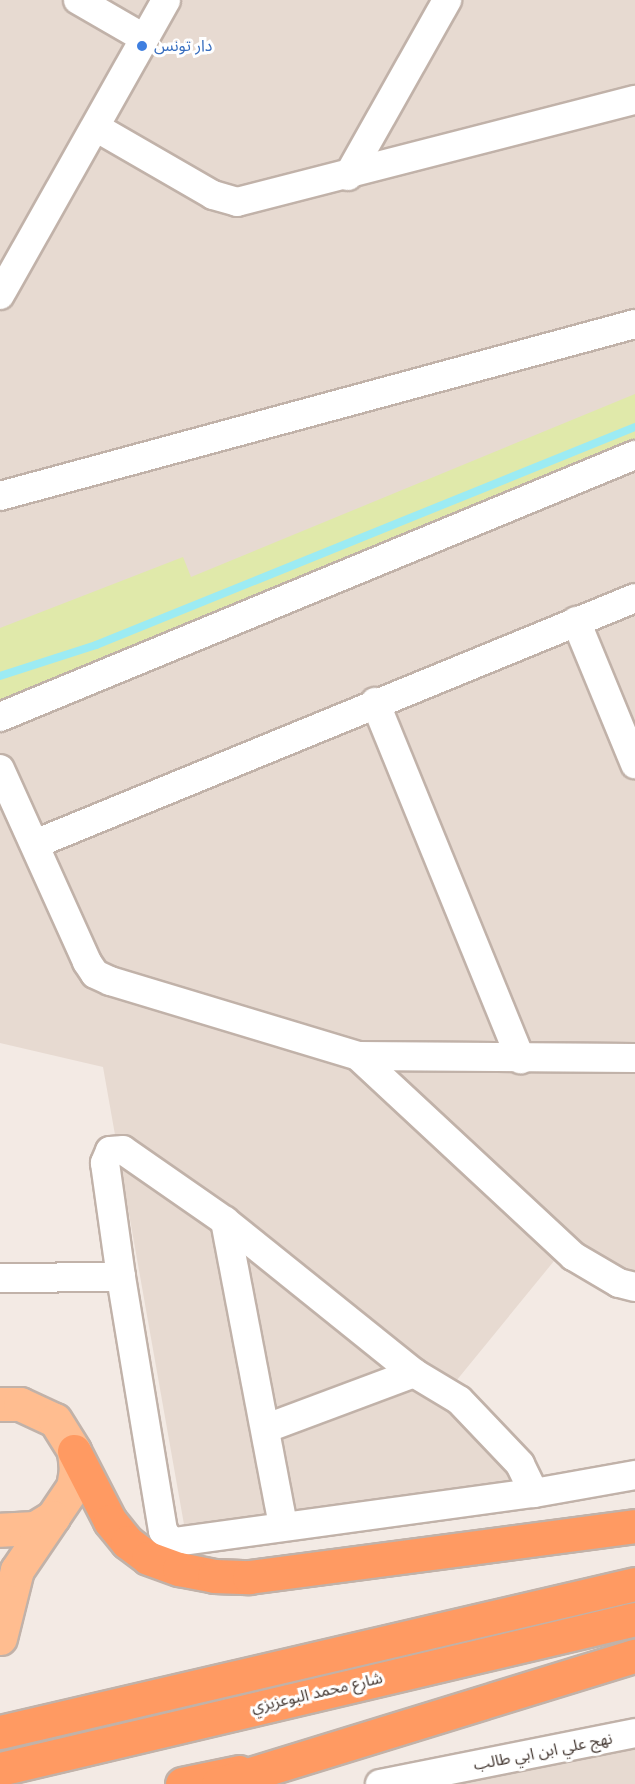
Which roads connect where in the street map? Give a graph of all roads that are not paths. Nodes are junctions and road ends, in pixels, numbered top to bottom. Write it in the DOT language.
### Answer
graph roads {
  1 [pos="78,0"];
  2 [pos="166,0"];
  3 [pos="447,0"];
  4 [pos="142,37"];
  5 [pos="635,100"];
  6 [pos="97,128"];
  7 [pos="348,176"];
  8 [pos="0,295"];
  9 [pos="635,324"];
  10 [pos="635,455"];
  11 [pos="0,496"];
  12 [pos="635,597"];
  13 [pos="576,621"];
  14 [pos="375,702"];
  15 [pos="0,717"];
  16 [pos="635,764"];
  17 [pos="0,769"];
  18 [pos="35,844"];
  19 [pos="358,1056"];
  20 [pos="635,1058"];
  21 [pos="521,1059"];
  22 [pos="225,1221"];
  23 [pos="121,1277"];
  24 [pos="0,1278"];
  25 [pos="635,1287"];
  26 [pos="414,1373"];
  27 [pos="0,1386"];
  28 [pos="0,1404"];
  29 [pos="40,1410"];
  30 [pos="267,1428"];
  31 [pos="74,1451"];
  32 [pos="635,1475"];
  33 [pos="534,1493"];
  34 [pos="53,1517"];
  35 [pos="283,1525"];
  36 [pos="635,1526"];
  37 [pos="0,1530"];
  38 [pos="635,1584"];
  39 [pos="635,1618"];
  40 [pos="0,1638"];
  41 [pos="635,1656"];
  42 [pos="0,1732"];
  43 [pos="635,1733"];
  44 [pos="278,1764"];
  45 [pos="0,1769"];
  46 [pos="182,1784"];
  47 [pos="218,1784"];
  48 [pos="380,1784"];
  1 -- 4 [label="street"];
  2 -- 4 [label="street"];
  3 -- 7 [label="street"];
  4 -- 6 [label="street"];
  5 -- 7 [label="street"];
  6 -- 7 [label="street"];
  6 -- 8 [label="street"];
  9 -- 11 [label="street"];
  10 -- 15 [label="street"];
  12 -- 13 [label="street"];
  13 -- 14 [label="street"];
  13 -- 16 [label="street"];
  14 -- 18 [label="street"];
  14 -- 21 [label="street"];
  17 -- 18 [label="street"];
  18 -- 19 [label="street"];
  19 -- 21 [label="street"];
  19 -- 25 [label="street"];
  20 -- 21 [label="street"];
  22 -- 23 [label="street"];
  22 -- 26 [label="street"];
  22 -- 30 [label="street"];
  23 -- 24 [label="street"];
  23 -- 35 [label="street"];
  26 -- 30 [label="street"];
  26 -- 33 [label="street"];
  27 -- 29 [label="main road"];
  28 -- 29 [label="main road"];
  29 -- 31 [label="main road"];
  30 -- 35 [label="street"];
  31 -- 34 [label="main road"];
  31 -- 36 [label="highway"];
  32 -- 33 [label="street"];
  33 -- 35 [label="street"];
  34 -- 37 [label="main road"];
  34 -- 40 [label="main road"];
  38 -- 42 [label="highway, شارع محمد البوعزيزي"];
  39 -- 45 [label="highway, شارع محمد البوعزيزي"];
  41 -- 44 [label="highway"];
  43 -- 48 [label="street, نهج علي ابن ابي طالب"];
  44 -- 46 [label="highway"];
  44 -- 47 [label="highway"];
}
